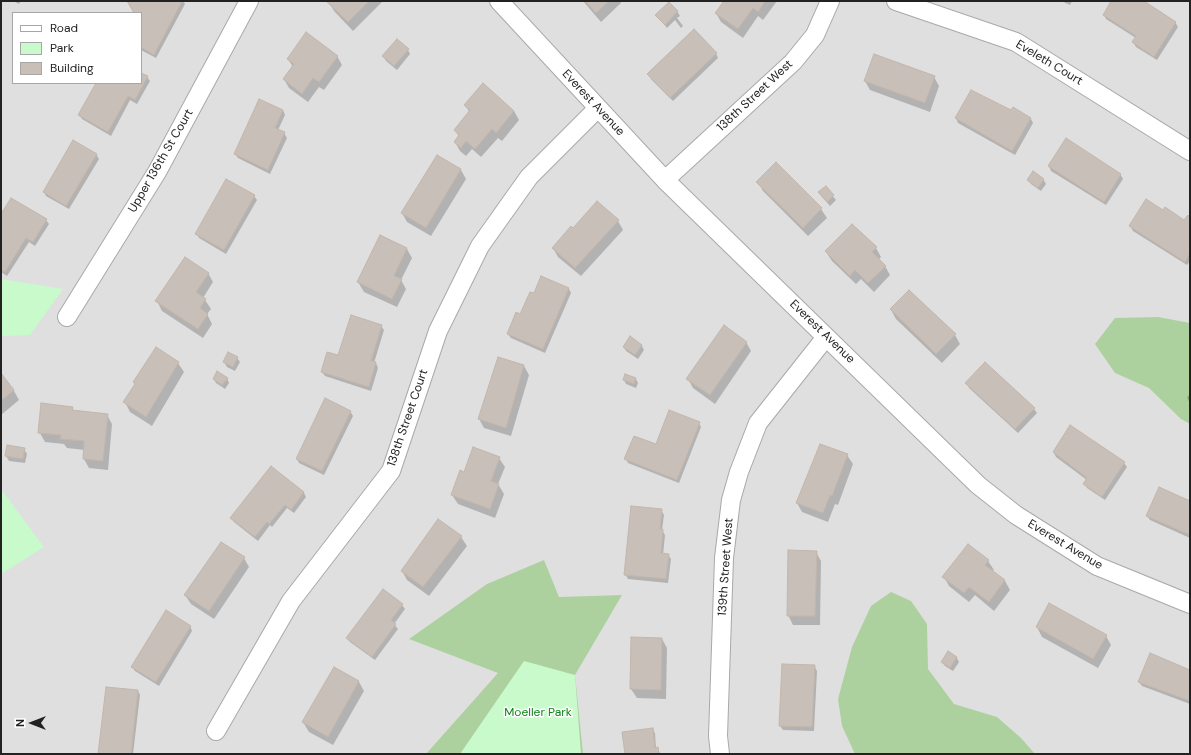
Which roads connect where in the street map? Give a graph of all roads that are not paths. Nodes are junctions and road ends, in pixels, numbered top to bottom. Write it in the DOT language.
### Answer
graph roads {
  1 [pos="249,1"];
  2 [pos="499,1"];
  3 [pos="830,1"];
  4 [pos="896,1"];
  5 [pos="598,108"];
  6 [pos="1190,151"];
  7 [pos="665,180"];
  8 [pos="67,317"];
  9 [pos="826,337"];
  10 [pos="1190,604"];
  11 [pos="216,731"];
  12 [pos="720,754"];
  1 -- 8 [label="street, Upper 136th St Court"];
  2 -- 5 [label="street, Everest Avenue"];
  3 -- 7 [label="street, 138th Street West"];
  4 -- 6 [label="street, Eveleth Court"];
  5 -- 7 [label="street, Everest Avenue"];
  5 -- 11 [label="street, 138th Street Court"];
  7 -- 9 [label="street, Everest Avenue"];
  9 -- 10 [label="street, Everest Avenue"];
  9 -- 12 [label="street, 139th Street West"];
}
